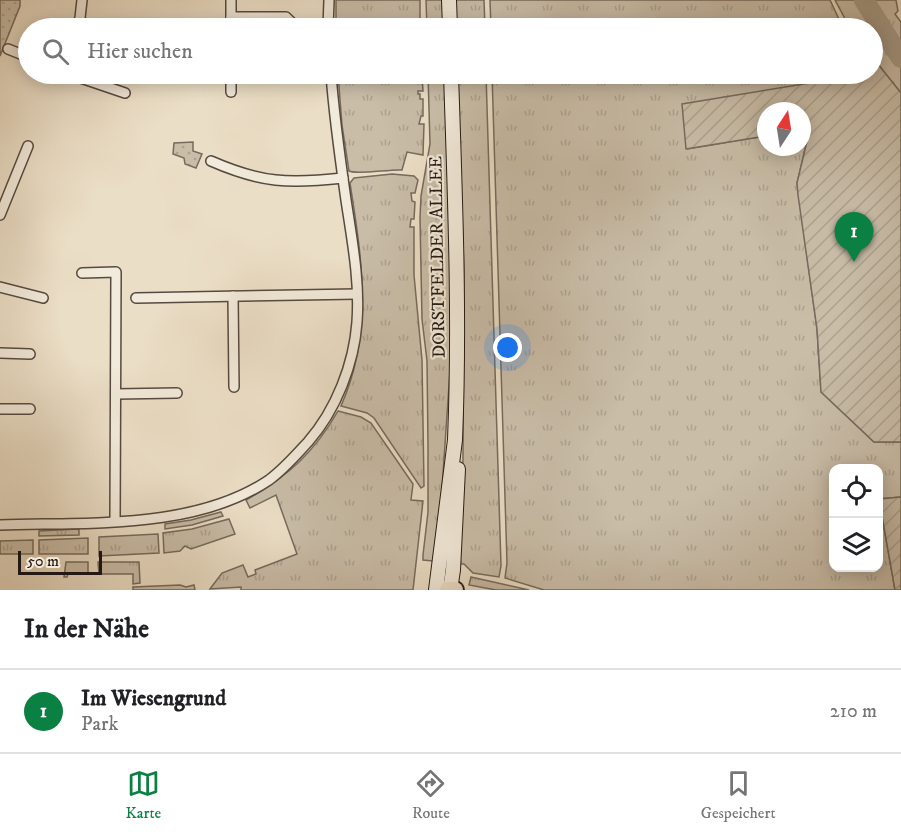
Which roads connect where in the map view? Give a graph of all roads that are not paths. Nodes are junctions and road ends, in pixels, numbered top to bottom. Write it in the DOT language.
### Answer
graph roads {
  1 [pos="82,0"];
  2 [pos="231,0"];
  3 [pos="329,0"];
  4 [pos="449,0"];
  5 [pos="231,17"];
  6 [pos="80,18"];
  7 [pos="287,18"];
  8 [pos="328,18"];
  9 [pos="450,18"];
  10 [pos="8,49"];
  11 [pos="18,53"];
  12 [pos="98,84"];
  13 [pos="231,84"];
  14 [pos="333,84"];
  15 [pos="452,84"];
  16 [pos="231,92"];
  17 [pos="125,93"];
  18 [pos="28,146"];
  19 [pos="211,161"];
  20 [pos="343,178"];
  21 [pos="0,215"];
  22 [pos="82,273"];
  23 [pos="0,287"];
  24 [pos="357,294"];
  25 [pos="233,296"];
  26 [pos="136,297"];
  27 [pos="43,298"];
  28 [pos="0,353"];
  29 [pos="30,354"];
  30 [pos="234,387"];
  31 [pos="177,393"];
  32 [pos="116,394"];
  33 [pos="0,409"];
  34 [pos="30,409"];
  35 [pos="455,440"];
  36 [pos="115,521"];
  37 [pos="0,525"];
  38 [pos="435,590"];
  39 [pos="449,590"];
  40 [pos="455,590"];
  1 -- 6 [label="street"];
  2 -- 5 [label="street"];
  3 -- 8 [label="street"];
  4 -- 9 [label="main road"];
  5 -- 7 [label="street"];
  10 -- 11 [label="street"];
  12 -- 17 [label="street"];
  13 -- 16 [label="street"];
  14 -- 20 [label="street"];
  15 -- 35 [label="main road, DORSTFELDER ALLEE"];
  18 -- 21 [label="street"];
  19 -- 20 [label="street"];
  20 -- 24 [label="street"];
  22 -- 32 [label="street"];
  23 -- 27 [label="street"];
  24 -- 25 [label="street"];
  24 -- 36 [label="street"];
  25 -- 26 [label="street"];
  25 -- 30 [label="street"];
  28 -- 29 [label="street"];
  31 -- 32 [label="street"];
  32 -- 36 [label="street"];
  33 -- 34 [label="street"];
  35 -- 38 [label="main road, DORSTFELDER ALLEE"];
  35 -- 39 [label="main road, DORSTFELDER ALLEE"];
  36 -- 37 [label="street"];
  39 -- 40 [label="highway"];
}
